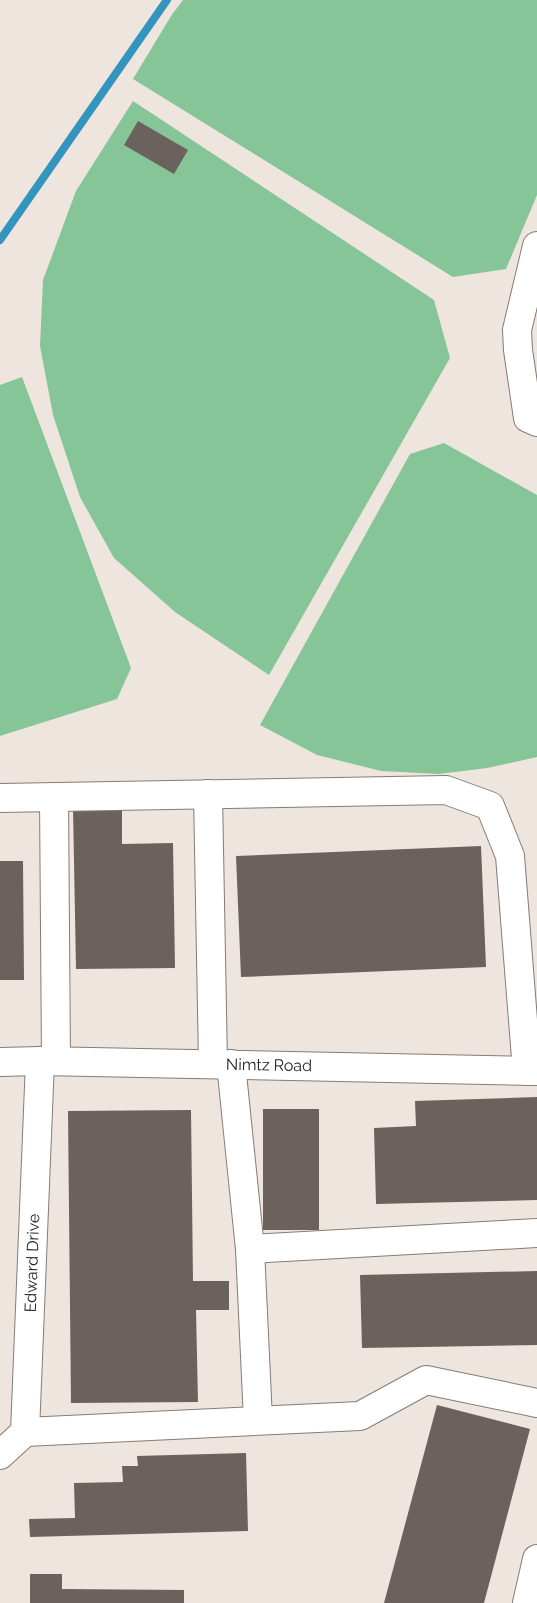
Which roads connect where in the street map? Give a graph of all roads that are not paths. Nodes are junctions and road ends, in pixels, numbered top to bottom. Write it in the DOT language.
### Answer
graph roads {
  1 [pos="537,246"];
  2 [pos="537,422"];
  3 [pos="208,794"];
  4 [pos="54,797"];
  5 [pos="0,798"];
  6 [pos="48,1061"];
  7 [pos="0,1062"];
  8 [pos="222,1064"];
  9 [pos="532,1071"];
  10 [pos="537,1233"];
  11 [pos="250,1249"];
  12 [pos="537,1403"];
  13 [pos="258,1420"];
  14 [pos="25,1432"];
  15 [pos="0,1455"];
  16 [pos="537,1559"];
  17 [pos="527,1603"];
  1 -- 2 [label="street"];
  3 -- 4 [label="street"];
  3 -- 8 [label="street"];
  3 -- 9 [label="street"];
  4 -- 5 [label="street"];
  4 -- 6 [label="street, Edward Drive"];
  6 -- 7 [label="street, Nimtz Road"];
  6 -- 8 [label="street, Nimtz Road"];
  6 -- 14 [label="street, Edward Drive"];
  8 -- 9 [label="street, Nimtz Road"];
  8 -- 11 [label="street"];
  10 -- 11 [label="street"];
  11 -- 13 [label="street"];
  12 -- 13 [label="street"];
  13 -- 14 [label="street"];
  14 -- 15 [label="street"];
  16 -- 17 [label="street"];
}
